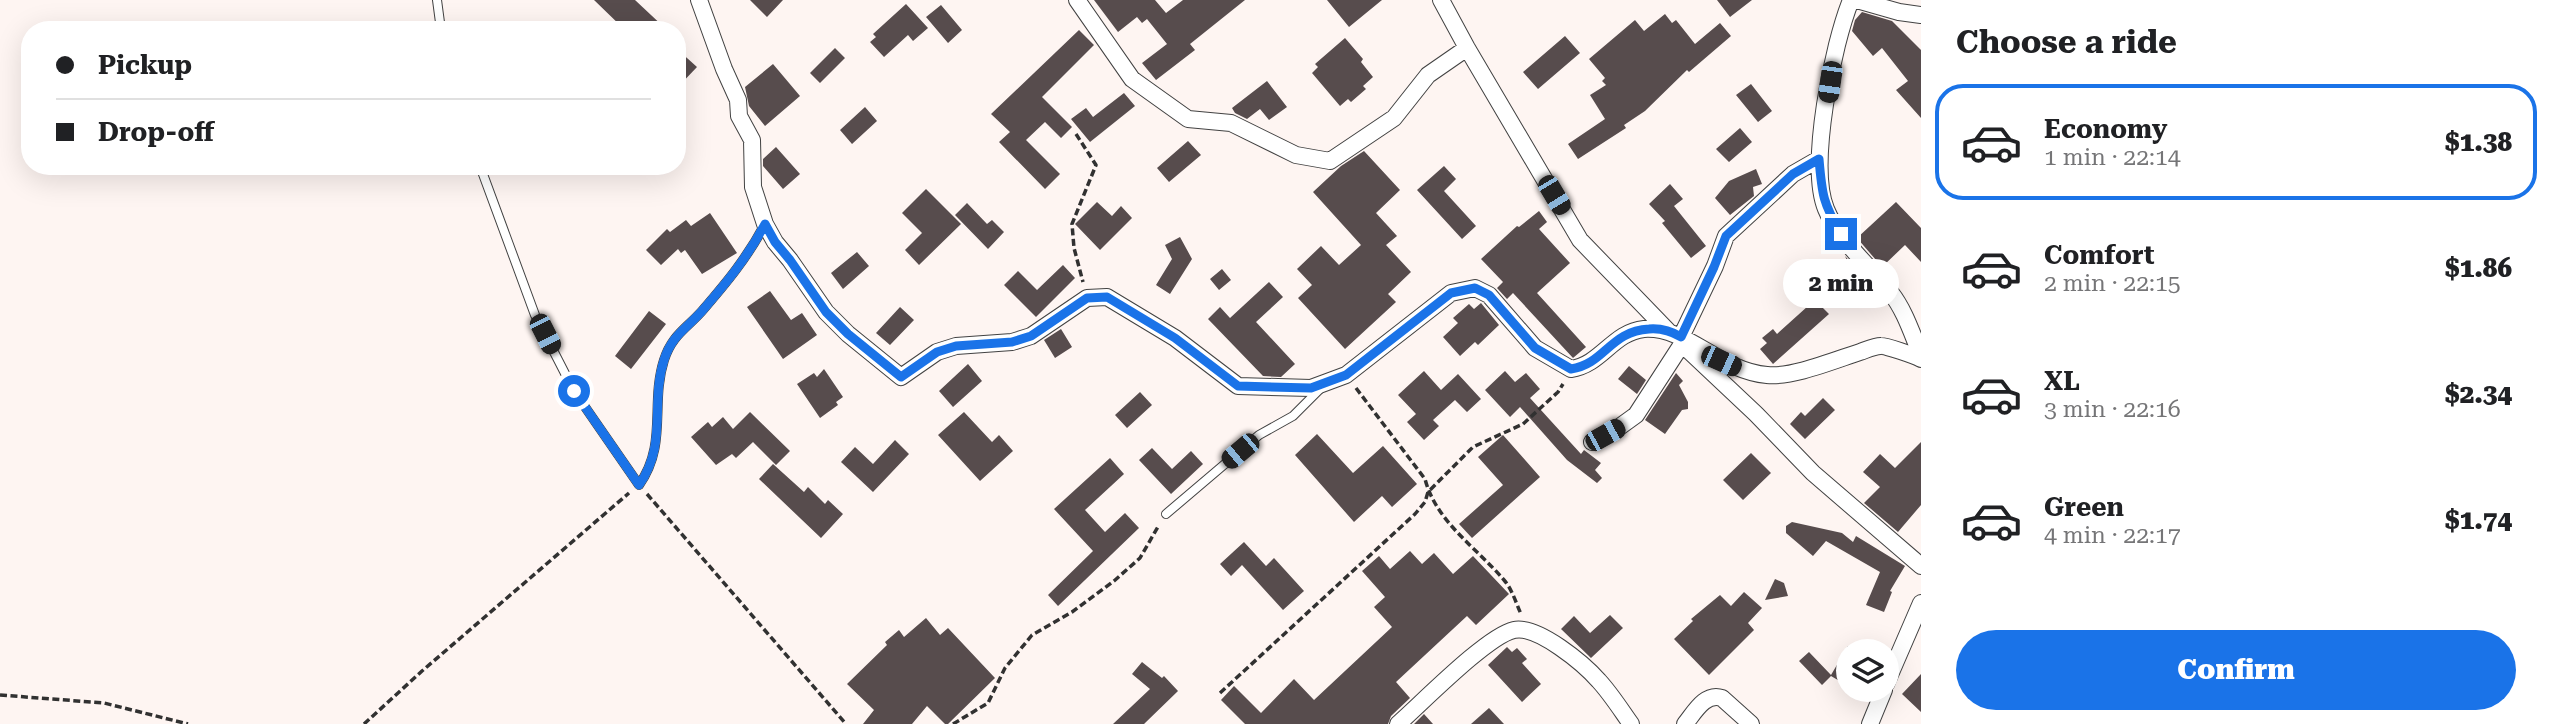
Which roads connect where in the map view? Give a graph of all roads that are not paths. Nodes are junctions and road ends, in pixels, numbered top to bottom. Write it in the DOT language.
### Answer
graph roads {
  1 [pos="437,0"];
  2 [pos="699,0"];
  3 [pos="1077,0"];
  4 [pos="1441,0"];
  5 [pos="1851,0"];
  6 [pos="1857,0"];
  7 [pos="1918,18"];
  8 [pos="440,21"];
  9 [pos="1467,48"];
  10 [pos="1819,159"];
  11 [pos="483,175"];
  12 [pos="765,224"];
  13 [pos="1677,337"];
  14 [pos="1921,357"];
  15 [pos="1325,384"];
  16 [pos="1592,442"];
  17 [pos="1166,514"];
  18 [pos="1921,566"];
  19 [pos="1921,603"];
  20 [pos="1899,654"];
  21 [pos="1879,702"];
  22 [pos="1398,724"];
  23 [pos="1631,724"];
  24 [pos="1685,724"];
  25 [pos="1751,724"];
  26 [pos="1870,724"];
  1 -- 8 [label="lane"];
  2 -- 12 [label="street"];
  3 -- 9 [label="street"];
  4 -- 9 [label="street"];
  5 -- 10 [label="street"];
  6 -- 7 [label="street"];
  9 -- 13 [label="street"];
  10 -- 13 [label="street"];
  10 -- 14 [label="street"];
  11 -- 12 [label="lane"];
  12 -- 15 [label="street"];
  13 -- 14 [label="street"];
  13 -- 15 [label="street"];
  13 -- 16 [label="street"];
  13 -- 18 [label="street"];
  15 -- 17 [label="lane"];
  19 -- 20 [label="street"];
  21 -- 26 [label="street"];
  22 -- 23 [label="street"];
  24 -- 25 [label="street"];
}
